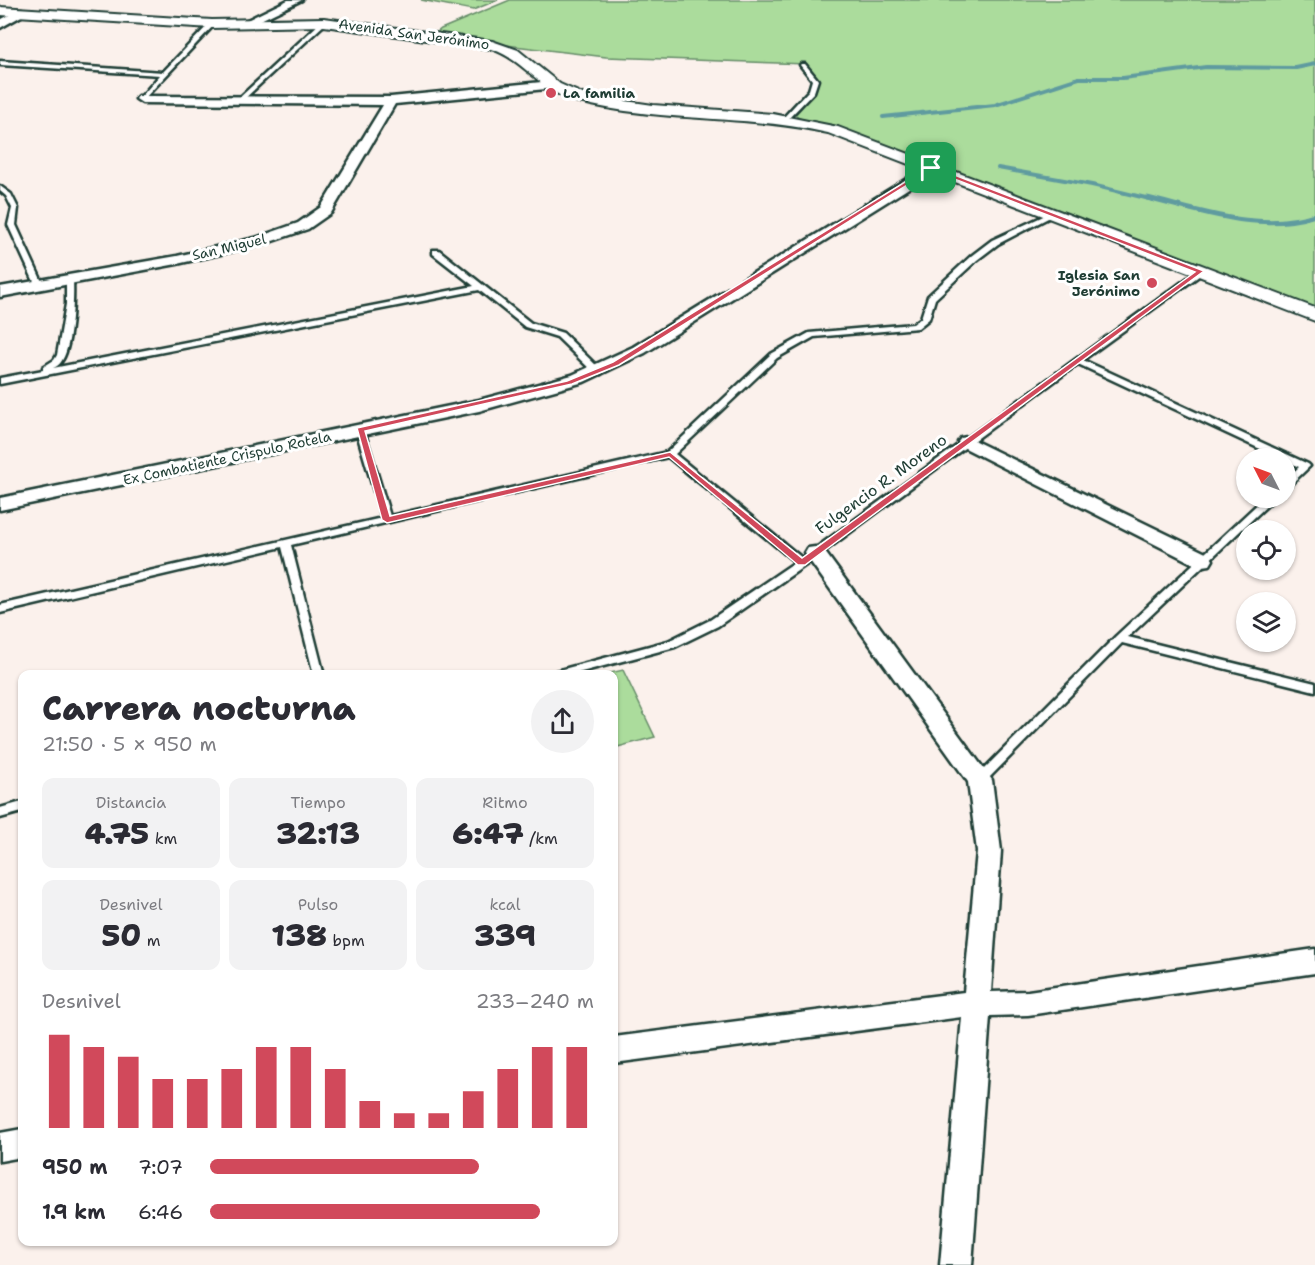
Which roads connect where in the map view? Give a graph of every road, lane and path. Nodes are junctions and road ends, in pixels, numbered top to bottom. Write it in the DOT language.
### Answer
graph roads {
  1 [pos="297,0"];
  2 [pos="0,11"];
  3 [pos="21,12"];
  4 [pos="324,22"];
  5 [pos="246,23"];
  6 [pos="212,24"];
  7 [pos="0,25"];
  8 [pos="0,63"];
  9 [pos="803,65"];
  10 [pos="164,74"];
  11 [pos="552,85"];
  12 [pos="142,99"];
  13 [pos="240,100"];
  14 [pos="391,101"];
  15 [pos="785,119"];
  16 [pos="931,168"];
  17 [pos="0,188"];
  18 [pos="1050,215"];
  19 [pos="436,252"];
  20 [pos="1200,271"];
  21 [pos="69,280"];
  22 [pos="39,286"];
  23 [pos="480,287"];
  24 [pos="0,292"];
  25 [pos="1315,315"];
  26 [pos="1078,362"];
  27 [pos="598,372"];
  28 [pos="38,373"];
  29 [pos="0,381"];
  30 [pos="360,430"];
  31 [pos="967,442"];
  32 [pos="1266,448"];
  33 [pos="670,454"];
  34 [pos="1296,462"];
  35 [pos="1296,475"];
  36 [pos="0,504"];
  37 [pos="1259,508"];
  38 [pos="387,520"];
  39 [pos="286,543"];
  40 [pos="809,558"];
  41 [pos="1203,560"];
  42 [pos="0,609"];
  43 [pos="1120,639"];
  44 [pos="318,670"];
  45 [pos="575,670"];
  46 [pos="1315,687"];
  47 [pos="980,780"];
  48 [pos="18,808"];
  49 [pos="0,813"];
  50 [pos="1315,961"];
  51 [pos="977,1006"];
  52 [pos="618,1049"];
  53 [pos="18,1144"];
  54 [pos="0,1147"];
  55 [pos="956,1265"];
  1 -- 5 [label="street"];
  2 -- 3 [label="street, Avenida San Jerónimo"];
  3 -- 6 [label="street, Avenida San Jerónimo"];
  3 -- 7 [label="street"];
  4 -- 5 [label="street, Avenida San Jerónimo"];
  4 -- 11 [label="street, Avenida San Jerónimo"];
  4 -- 13 [label="lane"];
  5 -- 6 [label="street, Avenida San Jerónimo"];
  6 -- 10 [label="lane"];
  8 -- 10 [label="lane"];
  9 -- 15 [label="lane"];
  10 -- 12 [label="lane"];
  11 -- 14 [label="street"];
  11 -- 15 [label="street, Avenida San Jerónimo"];
  12 -- 13 [label="street"];
  13 -- 14 [label="street"];
  14 -- 21 [label="street, San Miguel"];
  15 -- 16 [label="street, Avenida San Jerónimo"];
  16 -- 18 [label="street, Avenida San Jerónimo"];
  16 -- 27 [label="street, Ex Combatiente Crispulo Rotela"];
  17 -- 22 [label="lane"];
  18 -- 20 [label="street, Avenida San Jerónimo"];
  18 -- 33 [label="lane"];
  19 -- 23 [label="lane"];
  20 -- 25 [label="street, Avenida San Jerónimo"];
  20 -- 26 [label="lane, Fulgencio R. Moreno"];
  21 -- 22 [label="street, San Miguel"];
  21 -- 28 [label="lane"];
  22 -- 24 [label="street, San Miguel"];
  23 -- 27 [label="lane"];
  23 -- 28 [label="lane"];
  26 -- 31 [label="lane, Fulgencio R. Moreno"];
  26 -- 32 [label="lane"];
  27 -- 30 [label="street, Ex Combatiente Crispulo Rotela"];
  28 -- 29 [label="lane"];
  30 -- 36 [label="street, Ex Combatiente Crispulo Rotela"];
  30 -- 38 [label="lane"];
  31 -- 40 [label="lane, Fulgencio R. Moreno"];
  31 -- 41 [label="street"];
  33 -- 38 [label="lane"];
  33 -- 40 [label="lane"];
  34 -- 35 [label="lane"];
  37 -- 41 [label="lane"];
  38 -- 39 [label="lane"];
  39 -- 42 [label="lane"];
  39 -- 44 [label="lane"];
  40 -- 45 [label="lane, Fulgencio R. Moreno"];
  40 -- 47 [label="street"];
  41 -- 43 [label="lane"];
  43 -- 46 [label="lane"];
  43 -- 47 [label="lane"];
  47 -- 51 [label="street"];
  48 -- 49 [label="lane"];
  50 -- 51 [label="street"];
  51 -- 52 [label="street"];
  51 -- 55 [label="street"];
  53 -- 54 [label="street"];
}
